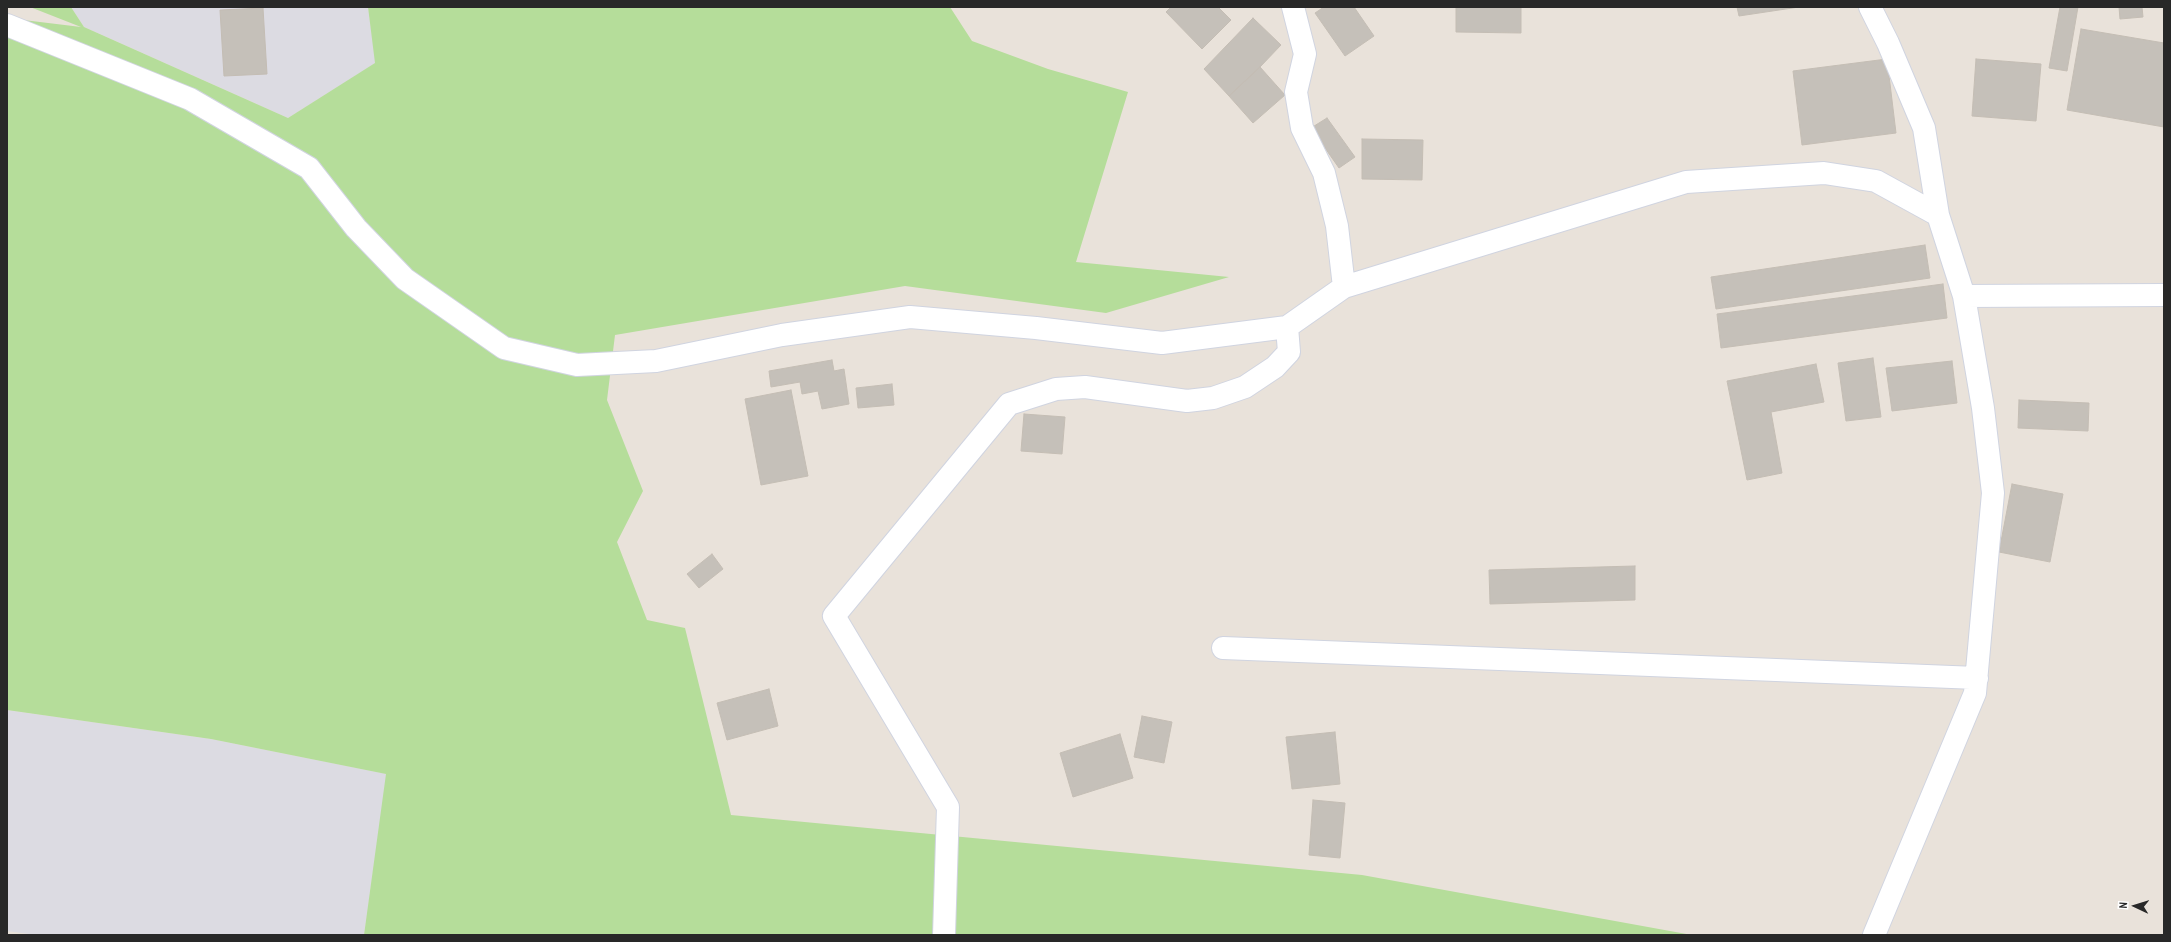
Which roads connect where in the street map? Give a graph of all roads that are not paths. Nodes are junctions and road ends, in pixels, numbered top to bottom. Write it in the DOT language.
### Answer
graph roads {
  1 [pos="1293,7"];
  2 [pos="1870,7"];
  3 [pos="7,24"];
  4 [pos="1938,215"];
  5 [pos="1344,287"];
  6 [pos="2164,295"];
  7 [pos="1964,296"];
  8 [pos="1287,327"];
  9 [pos="1222,648"];
  10 [pos="1977,678"];
  11 [pos="944,935"];
  12 [pos="1874,935"];
  1 -- 5 [label="street"];
  2 -- 4 [label="street"];
  3 -- 8 [label="street"];
  4 -- 5 [label="street"];
  4 -- 7 [label="street"];
  5 -- 8 [label="street"];
  6 -- 7 [label="street"];
  7 -- 10 [label="street"];
  8 -- 11 [label="street"];
  9 -- 10 [label="street"];
  10 -- 12 [label="street"];
}
